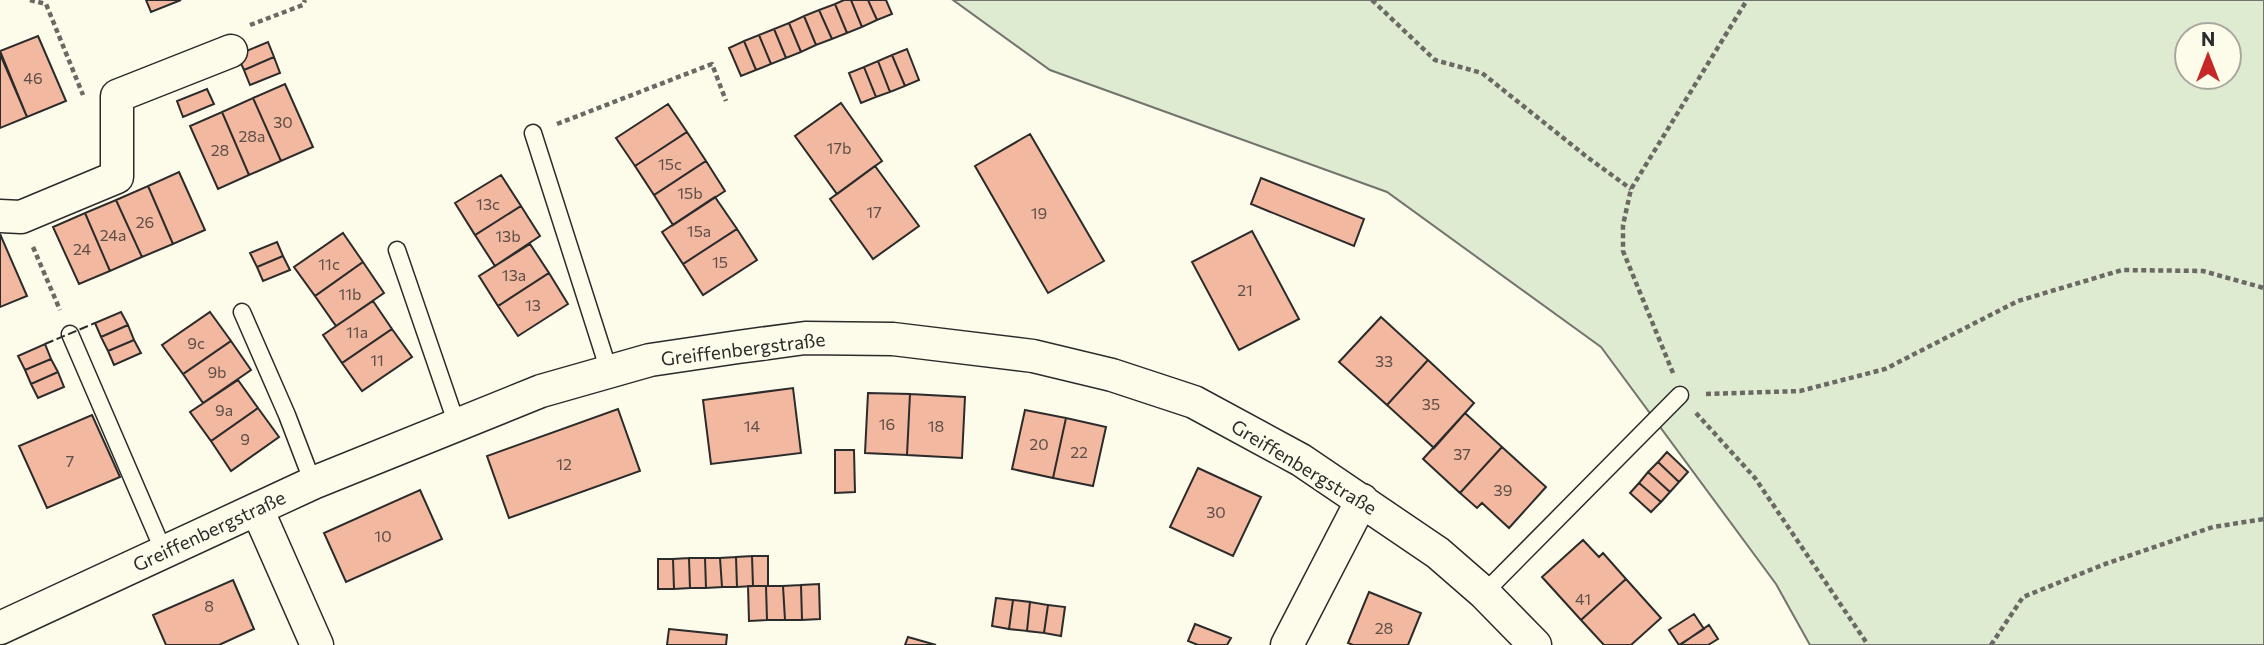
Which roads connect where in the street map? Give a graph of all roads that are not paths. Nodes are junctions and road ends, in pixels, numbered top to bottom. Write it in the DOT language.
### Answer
graph roads {
  1 [pos="231,51"];
  2 [pos="533,133"];
  3 [pos="10,217"];
  4 [pos="397,250"];
  5 [pos="242,312"];
  6 [pos="70,334"];
  7 [pos="609,371"];
  8 [pos="1680,395"];
  9 [pos="457,425"];
  10 [pos="313,483"];
  11 [pos="1362,500"];
  12 [pos="257,509"];
  13 [pos="164,552"];
  14 [pos="1484,593"];
  15 [pos="0,628"];
  16 [pos="317,645"];
  17 [pos="1287,645"];
  18 [pos="1535,645"];
  1 -- 3 [label="street"];
  2 -- 7 [label="lane"];
  4 -- 9 [label="lane"];
  5 -- 10 [label="lane"];
  6 -- 13 [label="lane"];
  7 -- 9 [label="street, Greiffenbergstraße"];
  7 -- 11 [label="street, Greiffenbergstraße"];
  8 -- 14 [label="lane"];
  9 -- 10 [label="street, Greiffenbergstraße"];
  10 -- 12 [label="street, Greiffenbergstraße"];
  11 -- 14 [label="street, Greiffenbergstraße"];
  11 -- 17 [label="street"];
  12 -- 13 [label="street, Greiffenbergstraße"];
  12 -- 16 [label="street"];
  13 -- 15 [label="street, Greiffenbergstraße"];
  14 -- 18 [label="street, Greiffenbergstraße"];
}
